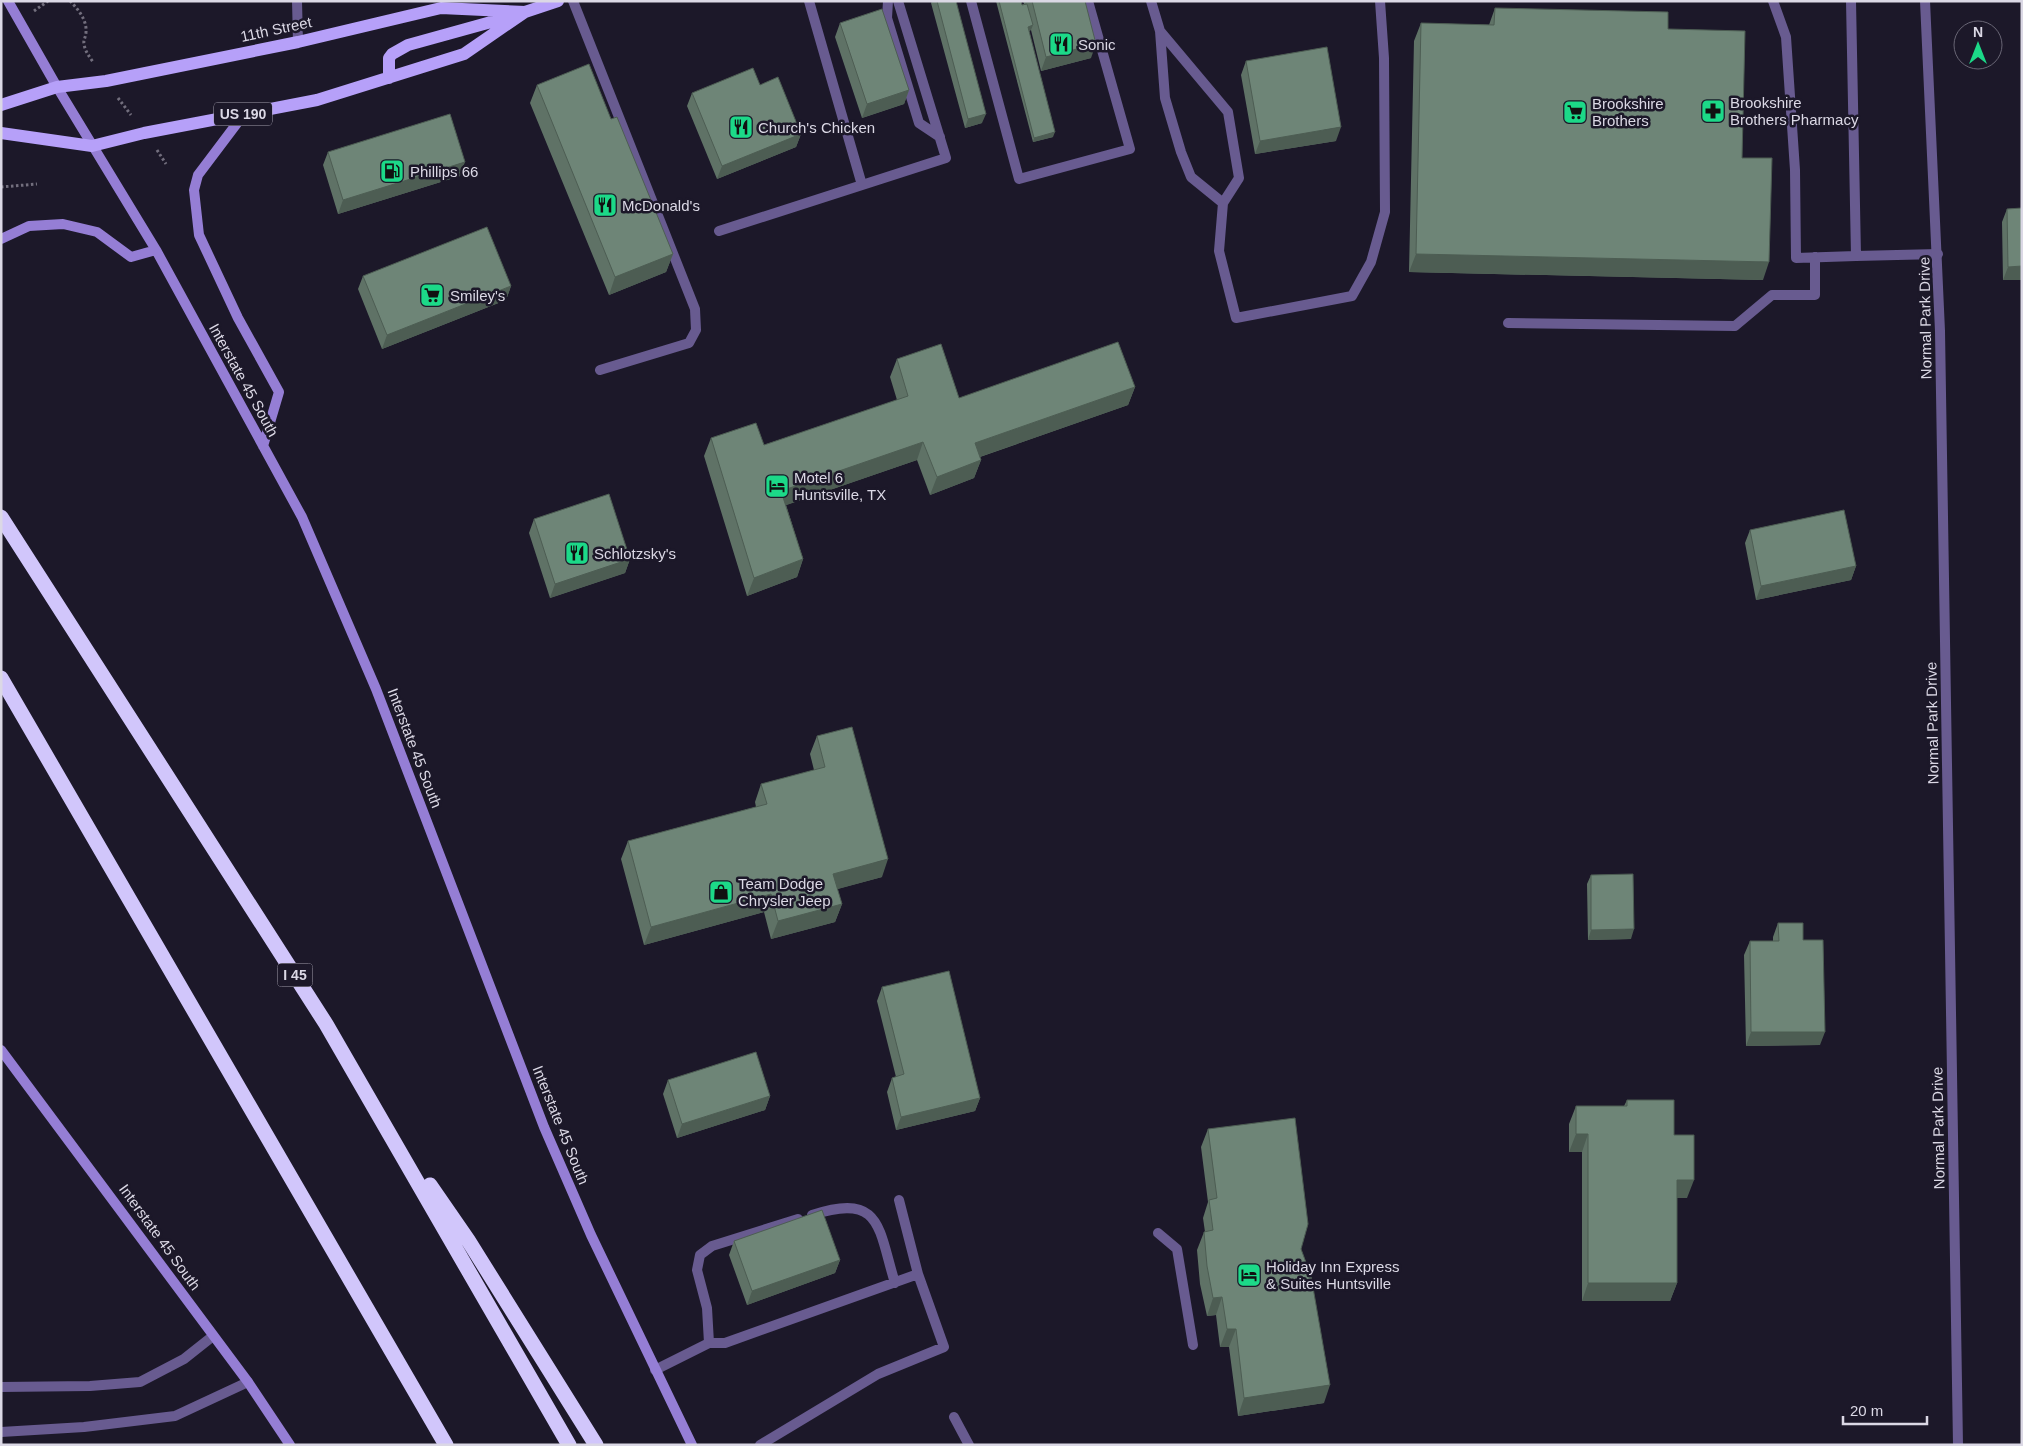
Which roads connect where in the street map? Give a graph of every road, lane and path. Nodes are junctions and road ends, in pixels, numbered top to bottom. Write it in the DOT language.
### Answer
graph roads {
  1 [pos="8,1"];
  2 [pos="297,1"];
  3 [pos="558,1"];
  4 [pos="573,1"];
  5 [pos="809,1"];
  6 [pos="888,1"];
  7 [pos="898,1"];
  8 [pos="971,1"];
  9 [pos="1088,1"];
  10 [pos="1151,1"];
  11 [pos="1380,1"];
  12 [pos="1773,1"];
  13 [pos="1851,1"];
  14 [pos="1925,1"];
  15 [pos="526,12"];
  16 [pos="1160,31"];
  17 [pos="298,42"];
  18 [pos="389,78"];
  19 [pos="57,88"];
  20 [pos="1,105"];
  21 [pos="244,114"];
  22 [pos="1,133"];
  23 [pos="940,137"];
  24 [pos="92,146"];
  25 [pos="37,184"];
  26 [pos="862,185"];
  27 [pos="1,187"];
  28 [pos="1223,203"];
  29 [pos="719,231"];
  30 [pos="1,240"];
  31 [pos="156,250"];
  32 [pos="1938,254"];
  33 [pos="1856,256"];
  34 [pos="1815,257"];
  35 [pos="1508,323"];
  36 [pos="600,370"];
  37 [pos="262,446"];
  38 [pos="1,517"];
  39 [pos="1,678"];
  40 [pos="1,1050"];
  41 [pos="372,1101"];
  42 [pos="899,1200"];
  43 [pos="1158,1233"];
  44 [pos="918,1274"];
  45 [pos="895,1283"];
  46 [pos="213,1336"];
  47 [pos="709,1343"];
  48 [pos="1194,1345"];
  49 [pos="655,1370"];
  50 [pos="248,1382"];
  51 [pos="1,1386"];
  52 [pos="954,1417"];
  53 [pos="1,1432"];
  54 [pos="290,1445"];
  55 [pos="446,1445"];
  56 [pos="568,1445"];
  57 [pos="596,1445"];
  58 [pos="692,1445"];
  59 [pos="760,1445"];
  60 [pos="969,1445"];
  61 [pos="1958,1445"];
  1 -- 19 [label="main road, Interstate 45 South"];
  2 -- 17 [label="street"];
  3 -- 15 [label="main road, 11th Street / US 190"];
  4 -- 36 [label="street"];
  5 -- 26 [label="street"];
  6 -- 23 [label="street"];
  7 -- 23 [label="street"];
  8 -- 9 [label="street"];
  10 -- 16 [label="street"];
  11 -- 28 [label="street"];
  12 -- 34 [label="street"];
  13 -- 33 [label="street"];
  14 -- 32 [label="street, Normal Park Drive"];
  15 -- 17 [label="main road, 11th Street / US 190"];
  15 -- 18 [label="main road, US 190"];
  15 -- 18 [label="main road"];
  16 -- 28 [label="street"];
  16 -- 28 [label="street"];
  17 -- 19 [label="main road, 11th Street / US 190"];
  18 -- 21 [label="main road, US 190"];
  19 -- 20 [label="main road, 11th Street"];
  19 -- 24 [label="main road, Interstate 45 South"];
  21 -- 24 [label="main road, US 190"];
  21 -- 37 [label="main road"];
  22 -- 24 [label="main road, US 190"];
  23 -- 26 [label="street"];
  24 -- 31 [label="main road, Interstate 45 South"];
  25 -- 27 [label="path"];
  26 -- 29 [label="street"];
  30 -- 31 [label="main road"];
  31 -- 37 [label="main road, Interstate 45 South"];
  32 -- 33 [label="street"];
  32 -- 61 [label="street, Normal Park Drive"];
  33 -- 34 [label="street"];
  34 -- 35 [label="street"];
  37 -- 49 [label="main road, Interstate 45 South"];
  38 -- 41 [label="highway, I 45"];
  39 -- 55 [label="highway"];
  40 -- 46 [label="main road, Interstate 45 South"];
  41 -- 56 [label="highway, I 45"];
  41 -- 57 [label="highway"];
  42 -- 44 [label="street"];
  43 -- 48 [label="street"];
  44 -- 45 [label="street"];
  44 -- 59 [label="street"];
  45 -- 47 [label="street"];
  45 -- 47 [label="street"];
  46 -- 50 [label="main road, Interstate 45 South"];
  46 -- 51 [label="street"];
  47 -- 49 [label="street"];
  49 -- 58 [label="main road, Interstate 45 South"];
  50 -- 53 [label="street"];
  50 -- 54 [label="main road, Interstate 45 South"];
  52 -- 60 [label="street"];
}
